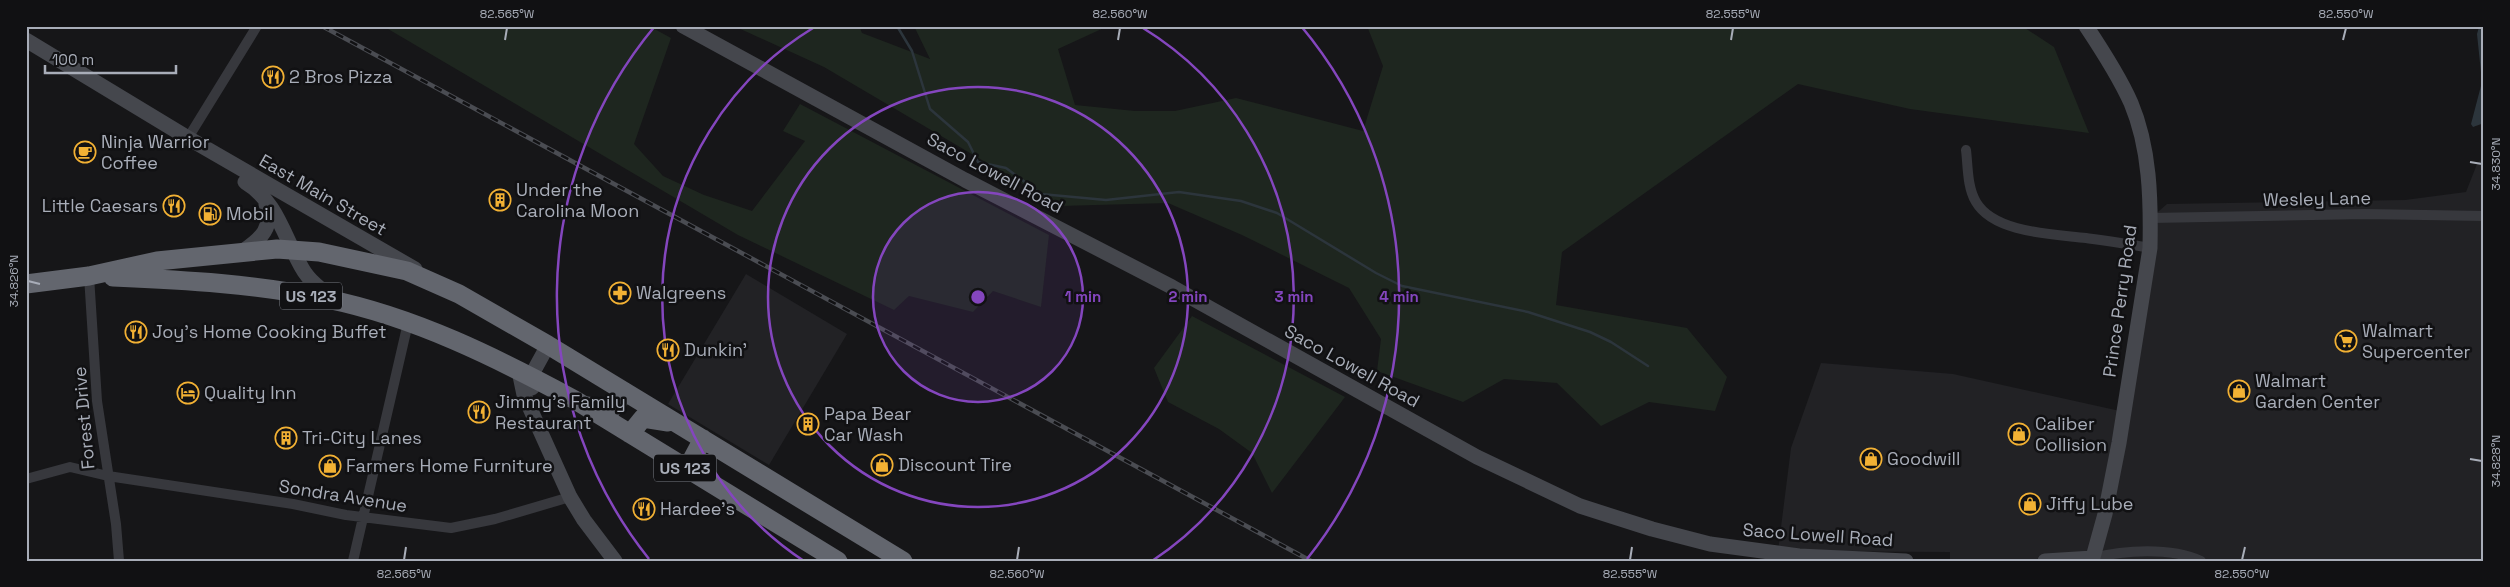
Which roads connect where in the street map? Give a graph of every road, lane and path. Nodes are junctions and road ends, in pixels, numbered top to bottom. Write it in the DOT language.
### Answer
graph roads {
  1 [pos="257,26"];
  2 [pos="682,26"];
  3 [pos="2086,26"];
  4 [pos="26,40"];
  5 [pos="188,138"];
  6 [pos="1966,150"];
  7 [pos="263,195"];
  8 [pos="2484,216"];
  9 [pos="2150,218"];
  10 [pos="2150,248"];
  11 [pos="293,250"];
  12 [pos="243,251"];
  13 [pos="90,276"];
  14 [pos="26,284"];
  15 [pos="440,284"];
  16 [pos="336,301"];
  17 [pos="408,323"];
  18 [pos="548,345"];
  19 [pos="525,374"];
  20 [pos="625,392"];
  21 [pos="584,405"];
  22 [pos="679,424"];
  23 [pos="630,434"];
  24 [pos="703,439"];
  25 [pos="687,469"];
  26 [pos="108,476"];
  27 [pos="26,479"];
  28 [pos="570,497"];
  29 [pos="363,518"];
  30 [pos="2096,560"];
  31 [pos="119,561"];
  32 [pos="353,561"];
  33 [pos="614,561"];
  34 [pos="838,561"];
  35 [pos="903,561"];
  36 [pos="1906,561"];
  37 [pos="2045,561"];
  38 [pos="2201,561"];
  1 -- 5 [label="street"];
  2 -- 36 [label="street, Saco Lowell Road"];
  3 -- 9 [label="street, Prince Perry Road"];
  4 -- 5 [label="street, East Main Street"];
  5 -- 7 [label="street, East Main Street"];
  5 -- 15 [label="street, East Main Street"];
  6 -- 10 [label="street"];
  7 -- 11 [label="street, East Main Street"];
  7 -- 12 [label="street"];
  8 -- 9 [label="street, Wesley Lane"];
  9 -- 10 [label="street, Prince Perry Road"];
  10 -- 30 [label="street, Prince Perry Road"];
  11 -- 12 [label="highway, US 123"];
  11 -- 15 [label="highway, US 123"];
  11 -- 16 [label="street, East Main Street"];
  12 -- 13 [label="highway, US 123"];
  13 -- 14 [label="highway, US 123"];
  13 -- 16 [label="highway, US 123"];
  13 -- 26 [label="street, Forest Drive"];
  15 -- 18 [label="highway, US 123"];
  16 -- 17 [label="highway, US 123"];
  17 -- 19 [label="highway, US 123"];
  17 -- 29 [label="street"];
  18 -- 19 [label="street"];
  18 -- 20 [label="highway, US 123"];
  19 -- 21 [label="highway, US 123"];
  19 -- 28 [label="street"];
  20 -- 21 [label="highway"];
  20 -- 22 [label="highway, US 123"];
  21 -- 23 [label="highway, US 123"];
  22 -- 23 [label="highway"];
  22 -- 24 [label="highway, US 123"];
  23 -- 25 [label="highway, US 123"];
  24 -- 25 [label="highway"];
  24 -- 35 [label="highway, US 123"];
  25 -- 34 [label="highway, US 123"];
  26 -- 27 [label="street, Forest Drive"];
  26 -- 29 [label="street, Sondra Avenue"];
  26 -- 31 [label="street"];
  28 -- 29 [label="street, Sondra Avenue"];
  28 -- 33 [label="street"];
  29 -- 32 [label="street"];
  30 -- 37 [label="street"];
  30 -- 38 [label="street"];
}
